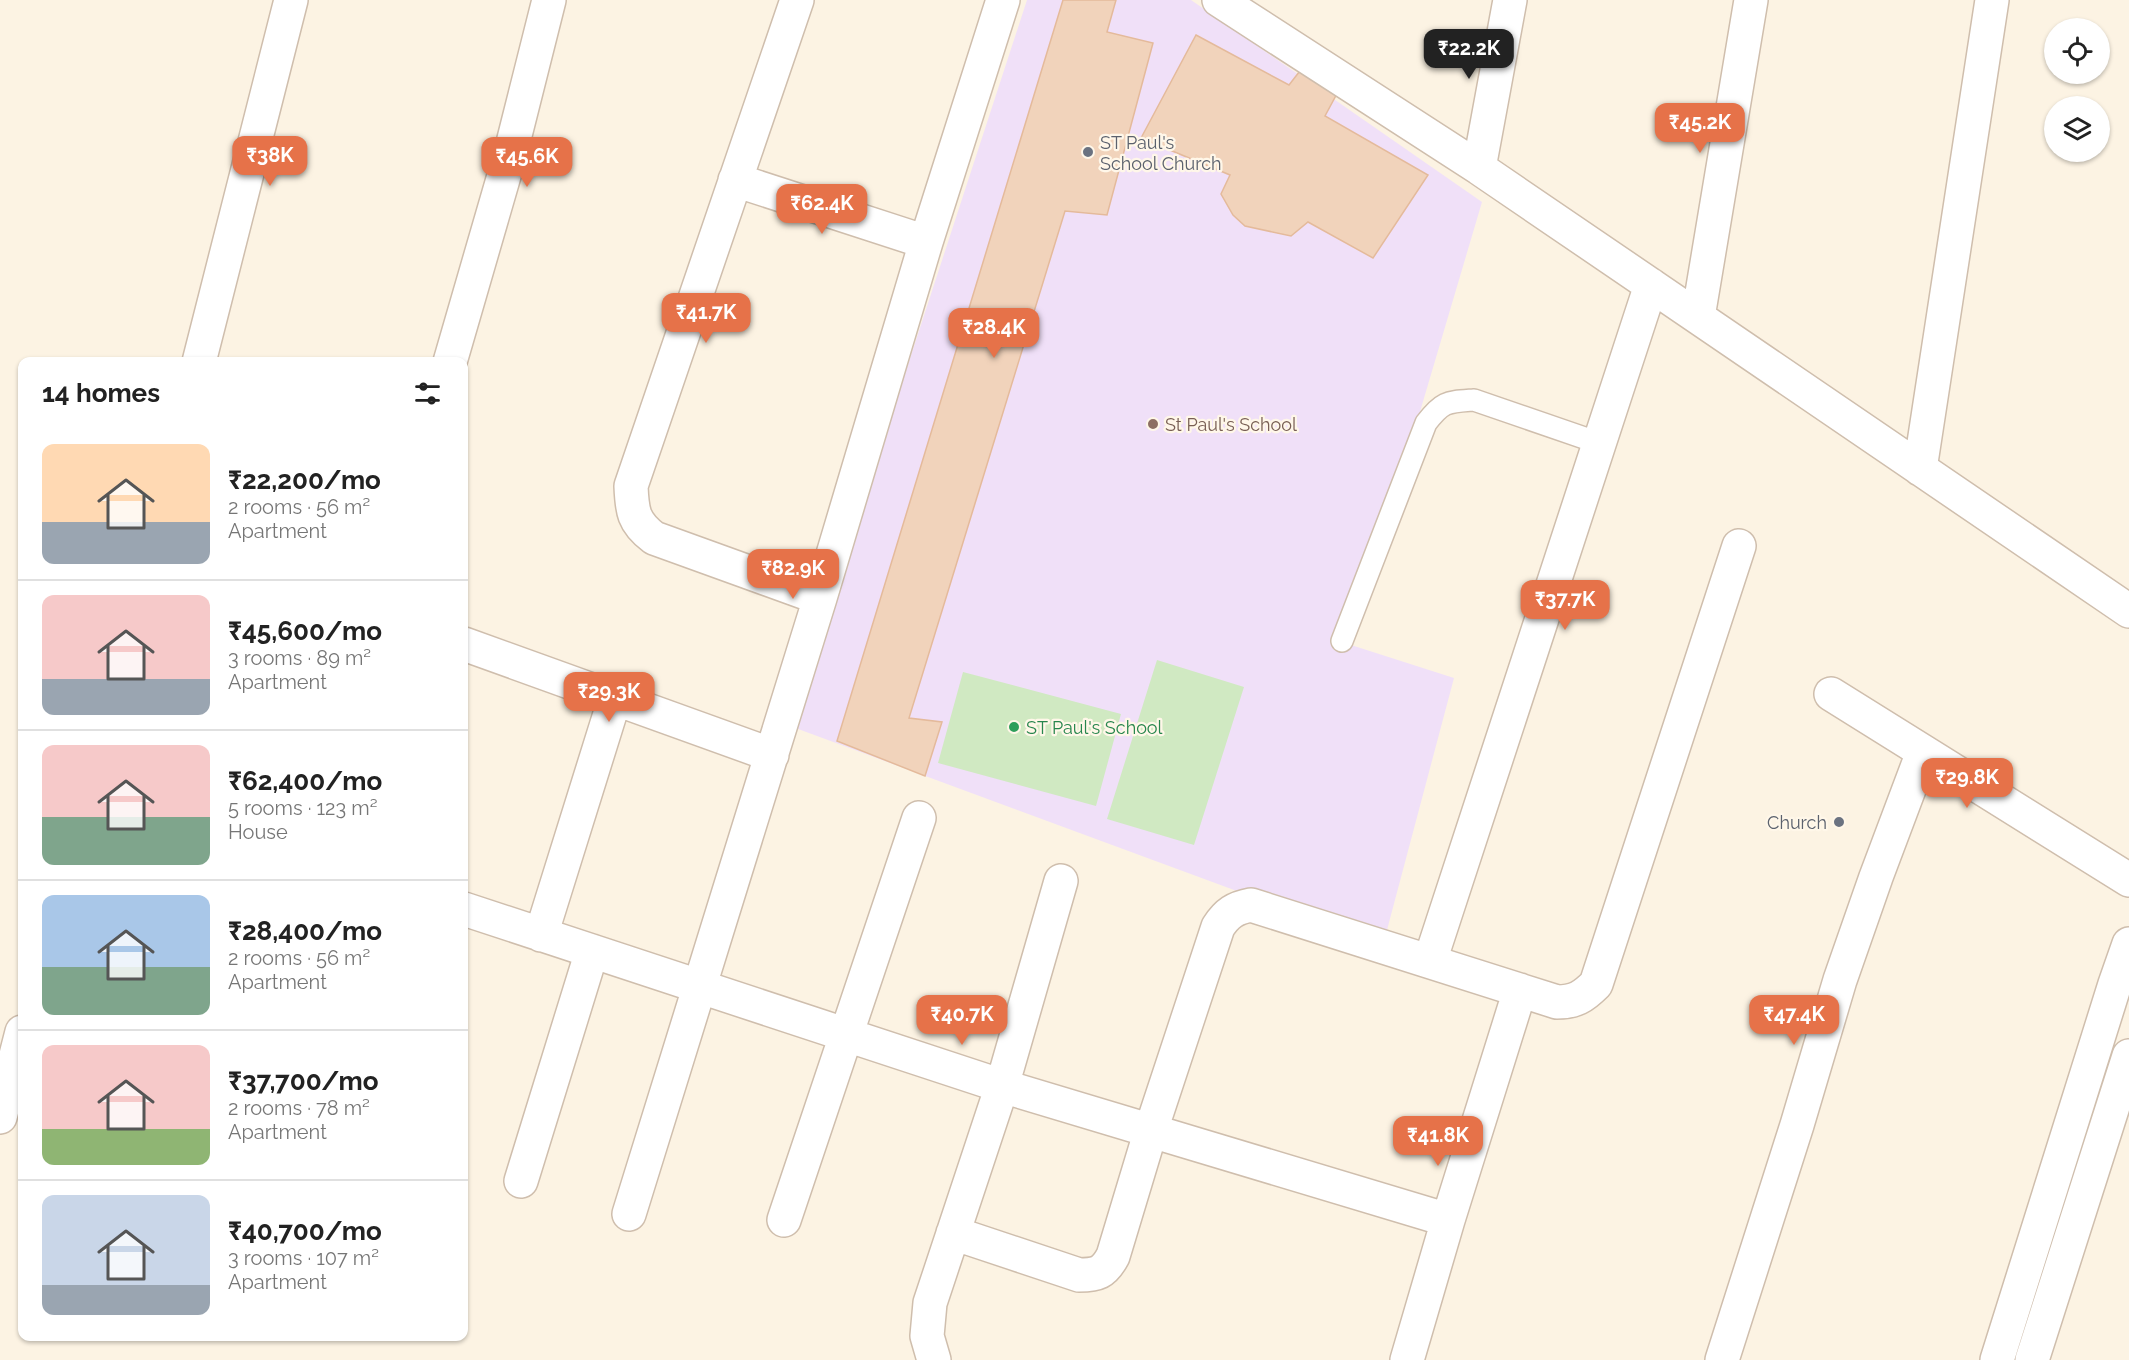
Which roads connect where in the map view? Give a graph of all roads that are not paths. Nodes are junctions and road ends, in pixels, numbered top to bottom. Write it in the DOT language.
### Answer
graph roads {
  1 [pos="291,0"];
  2 [pos="549,0"];
  3 [pos="797,0"];
  4 [pos="1003,0"];
  5 [pos="1219,0"];
  6 [pos="1510,0"];
  7 [pos="1751,0"];
  8 [pos="1992,0"];
  9 [pos="1479,168"];
  10 [pos="735,180"];
  11 [pos="926,242"];
  12 [pos="1651,285"];
  13 [pos="1698,317"];
  14 [pos="200,357"];
  15 [pos="451,357"];
  16 [pos="1599,443"];
  17 [pos="1920,469"];
  18 [pos="1739,546"];
  19 [pos="820,598"];
  20 [pos="2129,611"];
  21 [pos="1342,641"];
  22 [pos="468,645"];
  23 [pos="1831,694"];
  24 [pos="615,698"];
  25 [pos="1923,752"];
  26 [pos="772,755"];
  27 [pos="919,818"];
  28 [pos="2129,880"];
  29 [pos="1061,881"];
  30 [pos="468,910"];
  31 [pos="541,935"];
  32 [pos="2129,944"];
  33 [pos="592,951"];
  34 [pos="1430,961"];
  35 [pos="700,987"];
  36 [pos="1520,990"];
  37 [pos="845,1035"];
  38 [pos="18,1047"];
  39 [pos="2129,1056"];
  40 [pos="1002,1086"];
  41 [pos="0,1117"];
  42 [pos="1151,1130"];
  43 [pos="521,1181"];
  44 [pos="628,1214"];
  45 [pos="784,1220"];
  46 [pos="1448,1220"];
  47 [pos="953,1233"];
  48 [pos="934,1360"];
  49 [pos="1407,1360"];
  50 [pos="1722,1360"];
  51 [pos="1997,1360"];
  52 [pos="2032,1360"];
  1 -- 14 [label="street"];
  2 -- 15 [label="street"];
  3 -- 10 [label="street"];
  4 -- 11 [label="street"];
  5 -- 9 [label="street"];
  6 -- 9 [label="street"];
  7 -- 13 [label="street"];
  8 -- 17 [label="street"];
  9 -- 12 [label="street"];
  10 -- 11 [label="street"];
  10 -- 19 [label="street"];
  11 -- 19 [label="street"];
  12 -- 13 [label="street"];
  12 -- 16 [label="street"];
  13 -- 17 [label="street"];
  16 -- 21 [label="lane"];
  16 -- 34 [label="street"];
  17 -- 20 [label="street"];
  18 -- 36 [label="street"];
  19 -- 26 [label="street"];
  22 -- 24 [label="street"];
  23 -- 25 [label="street"];
  24 -- 26 [label="street"];
  24 -- 31 [label="street"];
  25 -- 28 [label="street"];
  25 -- 50 [label="street"];
  26 -- 35 [label="street"];
  27 -- 37 [label="street"];
  29 -- 40 [label="street"];
  30 -- 31 [label="street"];
  31 -- 33 [label="street"];
  32 -- 51 [label="street"];
  33 -- 35 [label="street"];
  33 -- 43 [label="street"];
  34 -- 36 [label="street"];
  34 -- 42 [label="street"];
  35 -- 37 [label="street"];
  35 -- 44 [label="street"];
  36 -- 46 [label="street"];
  37 -- 40 [label="street"];
  37 -- 45 [label="street"];
  38 -- 41 [label="street"];
  39 -- 52 [label="street"];
  40 -- 42 [label="street"];
  40 -- 47 [label="street"];
  42 -- 46 [label="street"];
  42 -- 47 [label="street"];
  46 -- 49 [label="street"];
  47 -- 48 [label="street"];
}
